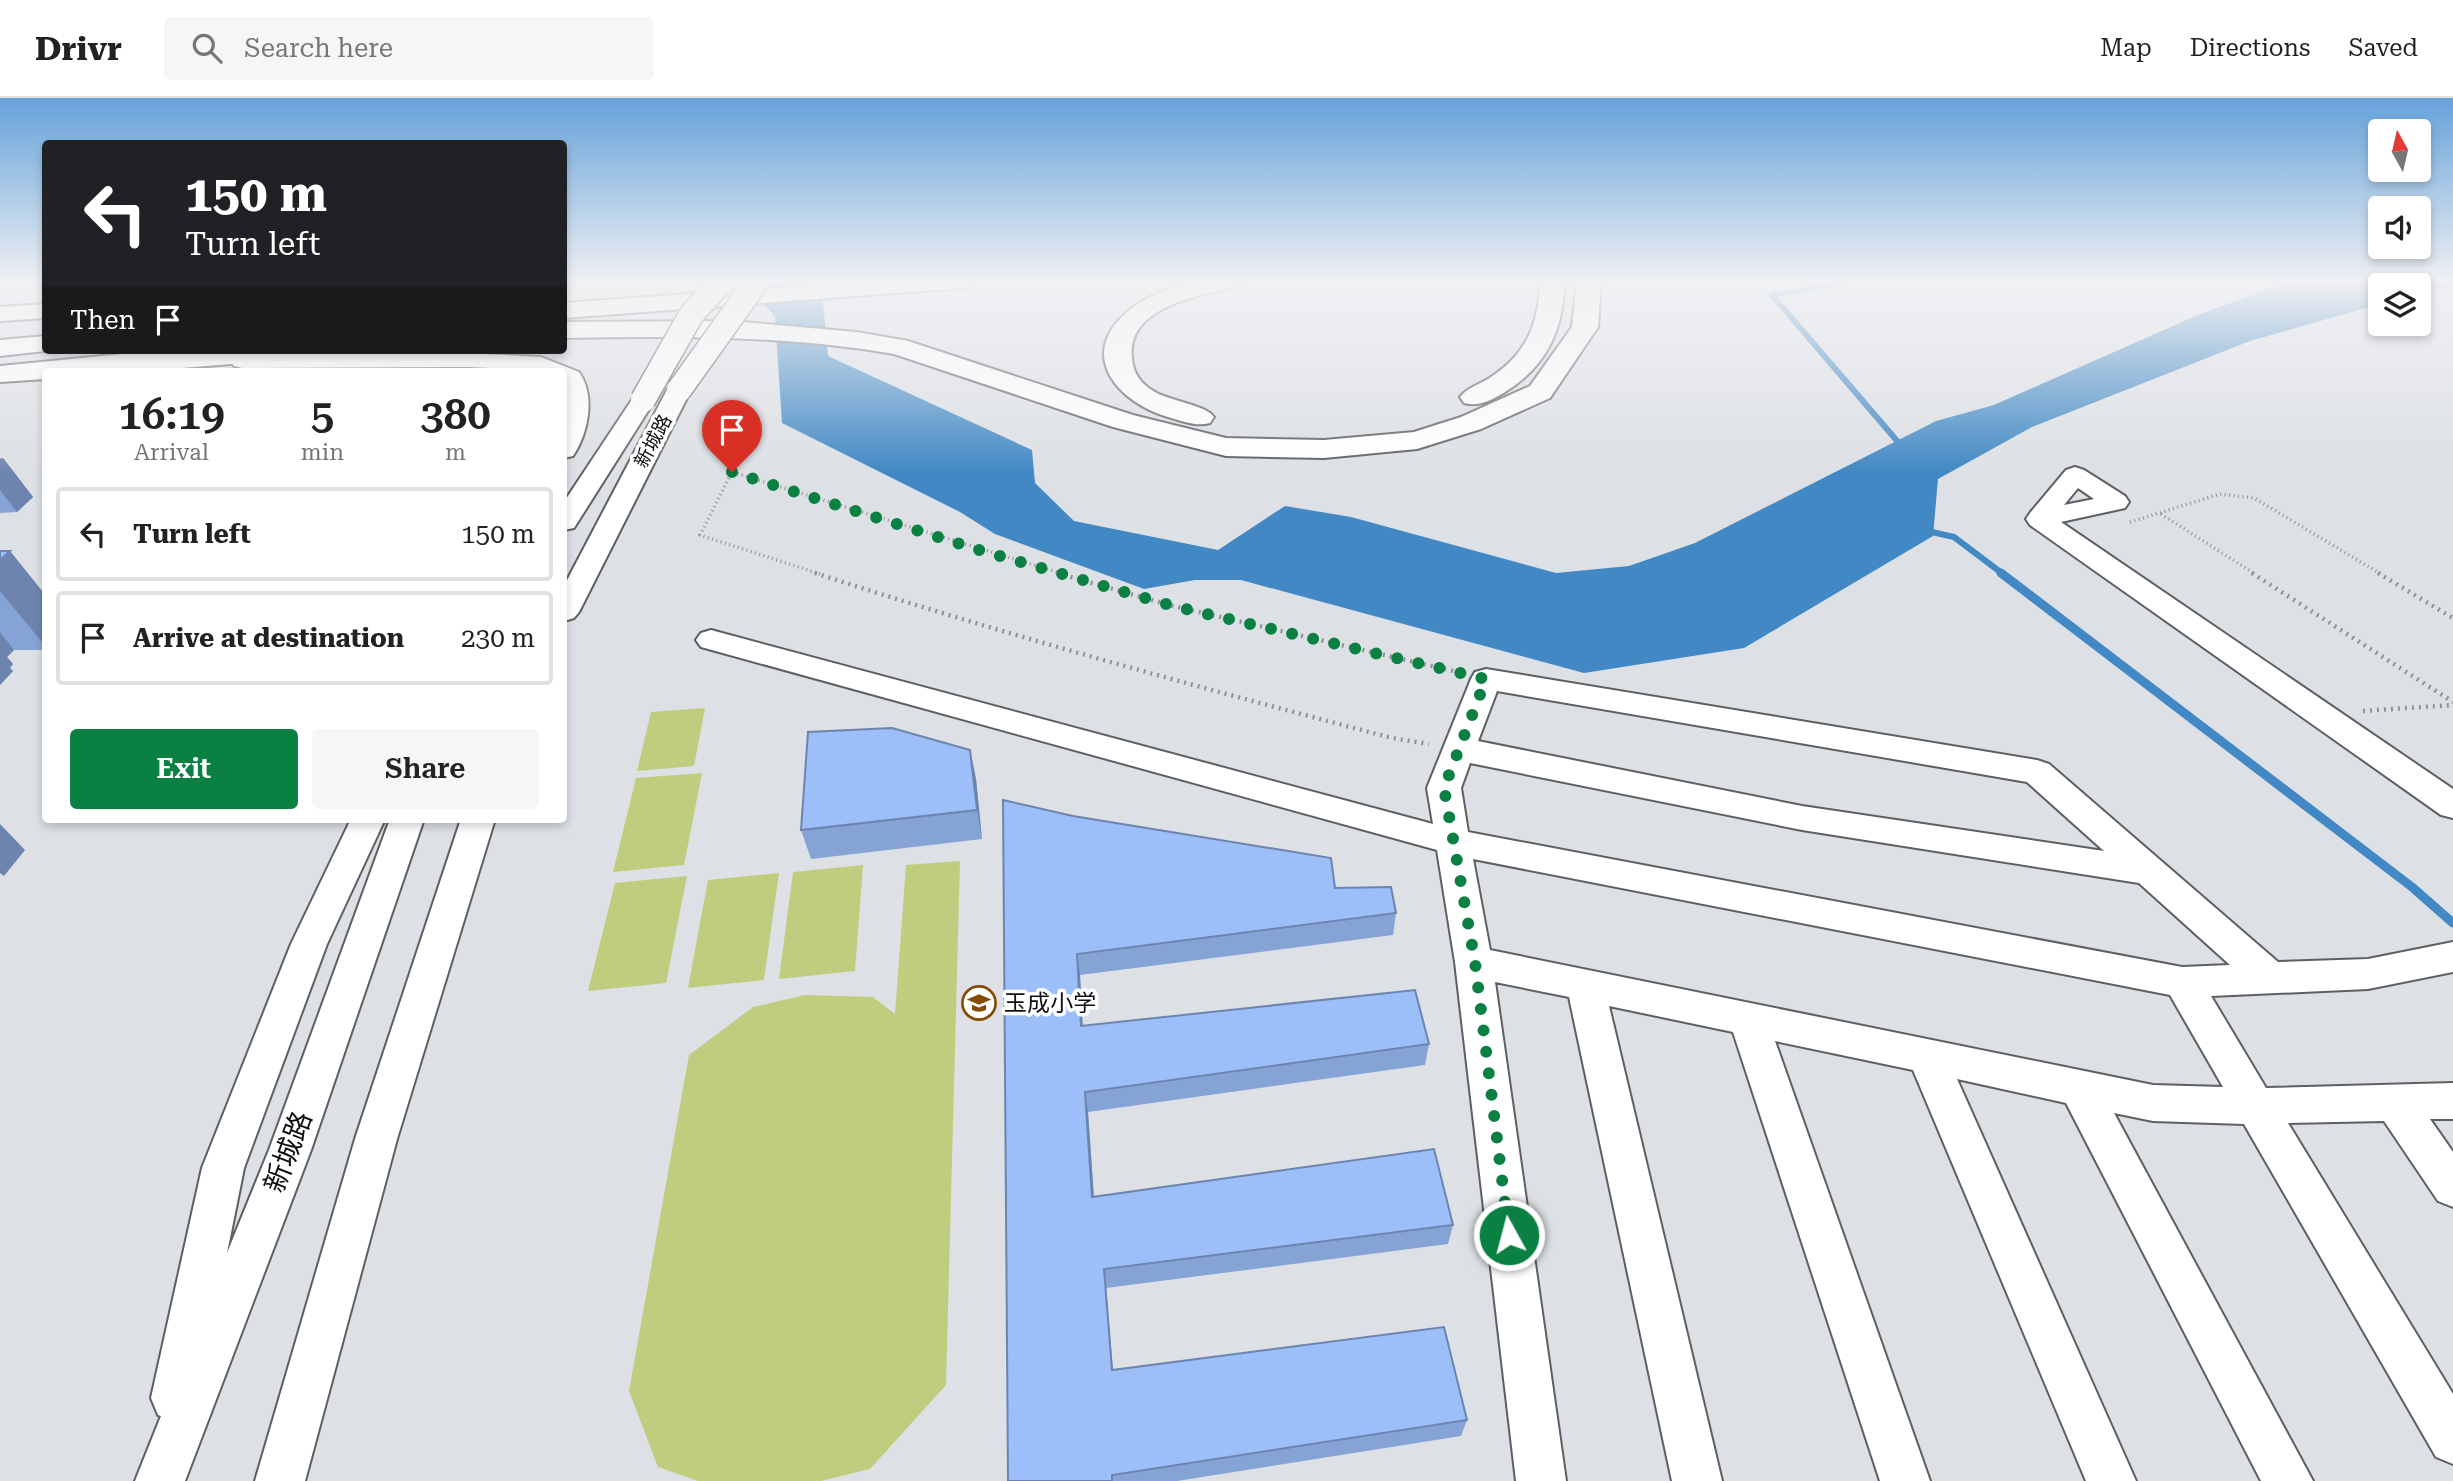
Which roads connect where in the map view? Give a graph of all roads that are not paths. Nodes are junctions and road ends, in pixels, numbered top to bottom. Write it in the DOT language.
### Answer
graph roads {
  1 [pos="28,346"];
  2 [pos="674,346"];
  3 [pos="711,346"];
  4 [pos="892,346"];
  5 [pos="1118,346"];
  6 [pos="1538,346"];
  7 [pos="1572,346"];
  8 [pos="0,348"];
  9 [pos="197,354"];
  10 [pos="258,354"];
  11 [pos="82,368"];
  12 [pos="92,368"];
  13 [pos="117,368"];
  14 [pos="550,368"];
  15 [pos="42,372"];
  16 [pos="567,375"];
  17 [pos="0,376"];
  18 [pos="567,445"];
  19 [pos="567,517"];
  20 [pos="2039,519"];
  21 [pos="567,606"];
  22 [pos="711,639"];
  23 [pos="1459,749"];
  24 [pos="2453,806"];
  25 [pos="366,823"];
  26 [pos="406,823"];
  27 [pos="477,823"];
  28 [pos="1452,842"];
  29 [pos="2149,871"];
  30 [pos="2453,957"];
  31 [pos="1475,962"];
  32 [pos="2270,978"];
  33 [pos="2182,982"];
  34 [pos="1585,985"];
  35 [pos="1748,1019"];
  36 [pos="1927,1056"];
  37 [pos="2079,1087"];
  38 [pos="2453,1101"];
  39 [pos="2395,1102"];
  40 [pos="2255,1106"];
  41 [pos="2453,1187"];
  42 [pos="2453,1440"];
  43 [pos="159,1481"];
  44 [pos="279,1481"];
  45 [pos="1541,1481"];
  46 [pos="1697,1481"];
  47 [pos="1905,1481"];
  48 [pos="2111,1481"];
  49 [pos="2288,1481"];
  1 -- 8 [label="main road"];
  2 -- 19 [label="street, 新城路, bridge"];
  3 -- 21 [label="street, 新城路, bridge"];
  4 -- 7 [label="main road"];
  5 -- 6 [label="main road"];
  9 -- 11 [label="main road"];
  10 -- 12 [label="main road"];
  13 -- 14 [label="street"];
  15 -- 17 [label="main road"];
  16 -- 18 [label="street"];
  20 -- 24 [label="street"];
  22 -- 28 [label="street"];
  23 -- 28 [label="street"];
  23 -- 29 [label="street"];
  23 -- 29 [label="street"];
  25 -- 43 [label="street"];
  26 -- 43 [label="street, 新城路"];
  27 -- 44 [label="street"];
  28 -- 31 [label="street"];
  28 -- 33 [label="street"];
  29 -- 32 [label="street"];
  30 -- 32 [label="street"];
  31 -- 34 [label="street"];
  31 -- 45 [label="street"];
  32 -- 33 [label="street"];
  33 -- 40 [label="street"];
  34 -- 35 [label="street"];
  34 -- 46 [label="street"];
  35 -- 36 [label="street"];
  35 -- 47 [label="street"];
  36 -- 37 [label="street"];
  36 -- 48 [label="street"];
  37 -- 40 [label="street"];
  37 -- 49 [label="street"];
  38 -- 39 [label="street"];
  39 -- 40 [label="street"];
  39 -- 41 [label="street"];
  40 -- 42 [label="street"];
}
